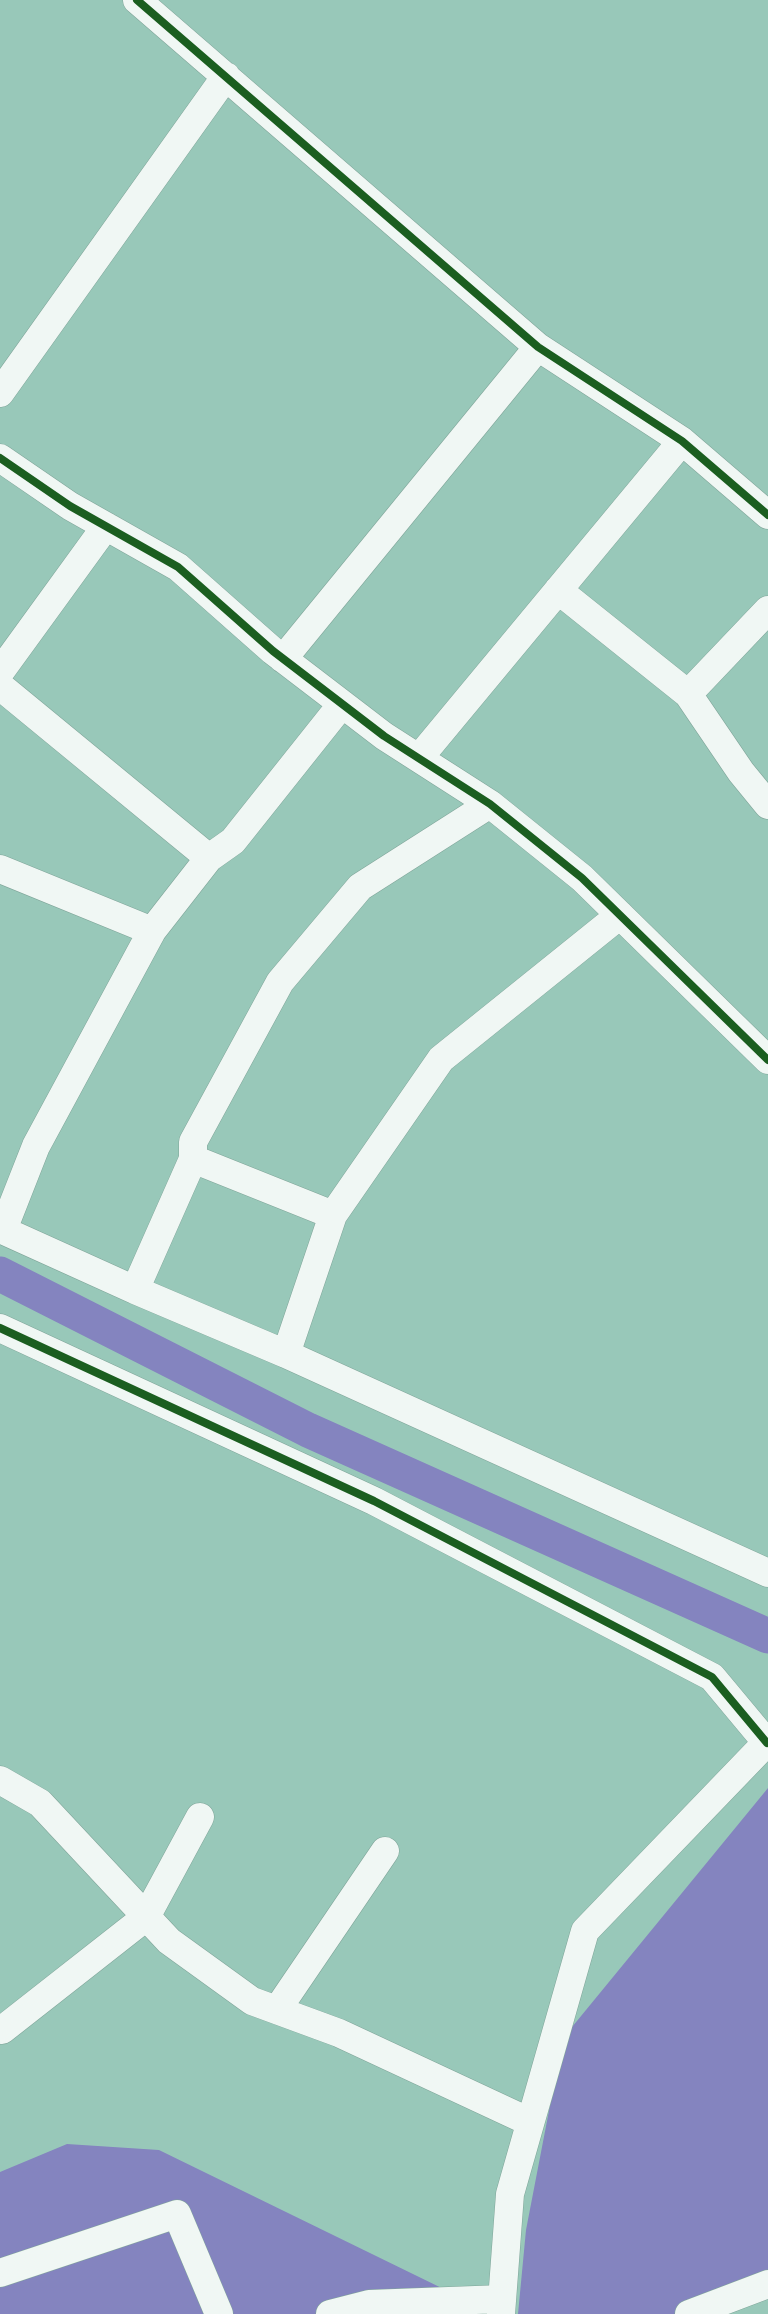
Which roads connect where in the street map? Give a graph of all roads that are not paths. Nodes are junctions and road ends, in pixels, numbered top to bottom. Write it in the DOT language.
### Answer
graph roads {
  1 [pos="137,0"];
  2 [pos="226,76"];
  3 [pos="538,347"];
  4 [pos="0,393"];
  5 [pos="682,441"];
  6 [pos="0,458"];
  7 [pos="768,515"];
  8 [pos="106,526"];
  9 [pos="558,590"];
  10 [pos="768,610"];
  11 [pos="283,659"];
  12 [pos="0,672"];
  13 [pos="0,686"];
  14 [pos="688,694"];
  15 [pos="342,704"];
  16 [pos="418,758"];
  17 [pos="490,804"];
  18 [pos="768,805"];
  19 [pos="209,858"];
  20 [pos="0,869"];
  21 [pos="620,915"];
  22 [pos="152,931"];
  23 [pos="768,1060"];
  24 [pos="193,1158"];
  25 [pos="333,1214"];
  26 [pos="2,1230"];
  27 [pos="135,1290"];
  28 [pos="0,1328"];
  29 [pos="286,1354"];
  30 [pos="768,1573"];
  31 [pos="767,1742"];
  32 [pos="0,1780"];
  33 [pos="200,1817"];
  34 [pos="385,1851"];
  35 [pos="146,1917"];
  36 [pos="277,2010"];
  37 [pos="2,2030"];
  38 [pos="530,2122"];
  39 [pos="0,2273"];
  40 [pos="768,2284"];
  41 [pos="501,2306"];
  42 [pos="218,2314"];
  43 [pos="330,2314"];
  44 [pos="689,2314"];
  1 -- 2 [label="street"];
  2 -- 3 [label="street"];
  2 -- 4 [label="street"];
  3 -- 5 [label="street"];
  3 -- 11 [label="street"];
  5 -- 7 [label="street"];
  5 -- 9 [label="street"];
  6 -- 8 [label="street"];
  8 -- 11 [label="street"];
  8 -- 12 [label="street"];
  9 -- 14 [label="street"];
  9 -- 16 [label="street"];
  10 -- 14 [label="street"];
  11 -- 15 [label="street"];
  13 -- 19 [label="street"];
  14 -- 18 [label="street"];
  15 -- 16 [label="street"];
  15 -- 19 [label="street"];
  16 -- 17 [label="street"];
  17 -- 21 [label="street"];
  17 -- 24 [label="street"];
  19 -- 22 [label="street"];
  20 -- 22 [label="street"];
  21 -- 23 [label="street"];
  21 -- 25 [label="street"];
  22 -- 26 [label="street"];
  24 -- 25 [label="street"];
  24 -- 27 [label="street"];
  25 -- 29 [label="street"];
  26 -- 27 [label="street"];
  27 -- 29 [label="street"];
  28 -- 31 [label="street"];
  29 -- 30 [label="street"];
  31 -- 38 [label="street"];
  32 -- 35 [label="street"];
  33 -- 35 [label="street"];
  34 -- 36 [label="street"];
  35 -- 36 [label="street"];
  35 -- 37 [label="street"];
  36 -- 38 [label="street"];
  38 -- 41 [label="street"];
  39 -- 42 [label="street"];
  40 -- 44 [label="street"];
  41 -- 43 [label="street"];
}
